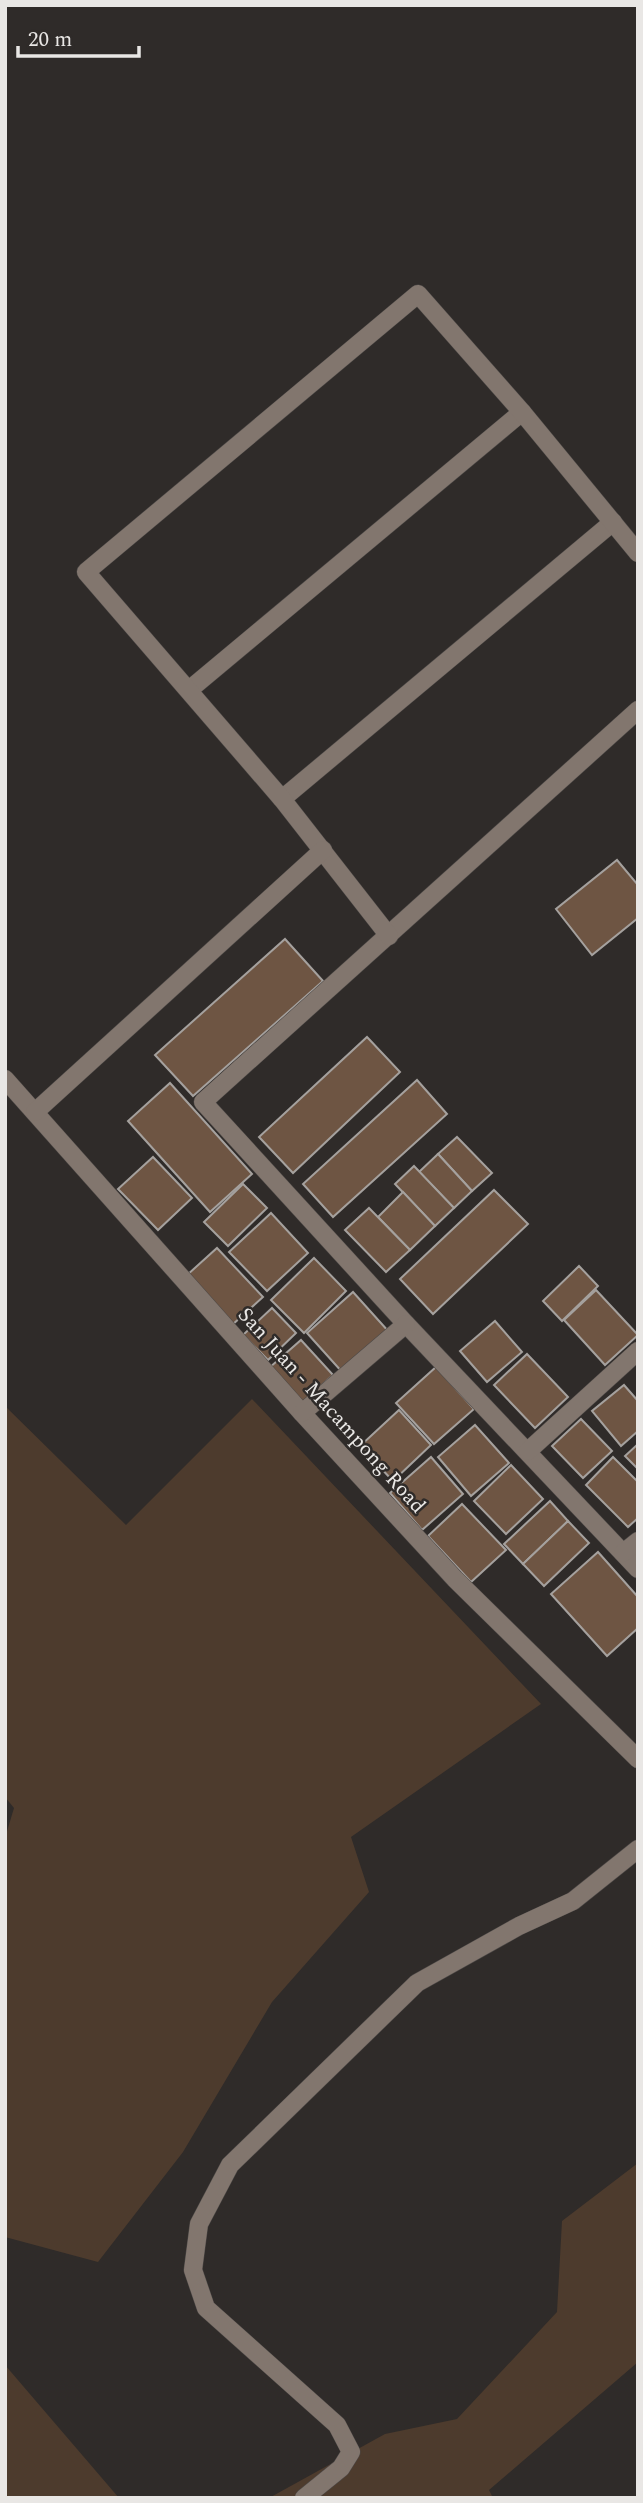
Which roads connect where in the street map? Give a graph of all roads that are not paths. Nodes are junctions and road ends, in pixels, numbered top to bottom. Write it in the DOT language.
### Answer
graph roads {
  1 [pos="522,412"];
  2 [pos="612,522"];
  3 [pos="638,553"];
  4 [pos="189,690"];
  5 [pos="638,710"];
  6 [pos="282,799"];
  7 [pos="323,850"];
  8 [pos="389,936"];
  9 [pos="5,1080"];
  10 [pos="36,1112"];
  11 [pos="406,1324"];
  12 [pos="638,1352"];
  13 [pos="302,1413"];
  14 [pos="528,1451"];
  15 [pos="638,1541"];
  16 [pos="623,1553"];
  17 [pos="638,1569"];
  18 [pos="638,1759"];
  19 [pos="638,1849"];
  20 [pos="304,2498"];
  1 -- 2 [label="street"];
  1 -- 4 [label="street"];
  1 -- 4 [label="street"];
  2 -- 3 [label="street"];
  2 -- 6 [label="street"];
  4 -- 6 [label="street"];
  5 -- 8 [label="street"];
  6 -- 7 [label="street"];
  7 -- 8 [label="street"];
  7 -- 10 [label="street"];
  8 -- 11 [label="street"];
  9 -- 10 [label="street, San Juan - Macampong Road"];
  10 -- 13 [label="street, San Juan - Macampong Road"];
  11 -- 13 [label="street"];
  11 -- 14 [label="street"];
  12 -- 14 [label="street"];
  13 -- 18 [label="street, San Juan - Macampong Road"];
  14 -- 16 [label="street"];
  15 -- 16 [label="street"];
  16 -- 17 [label="street"];
  19 -- 20 [label="street"];
}
